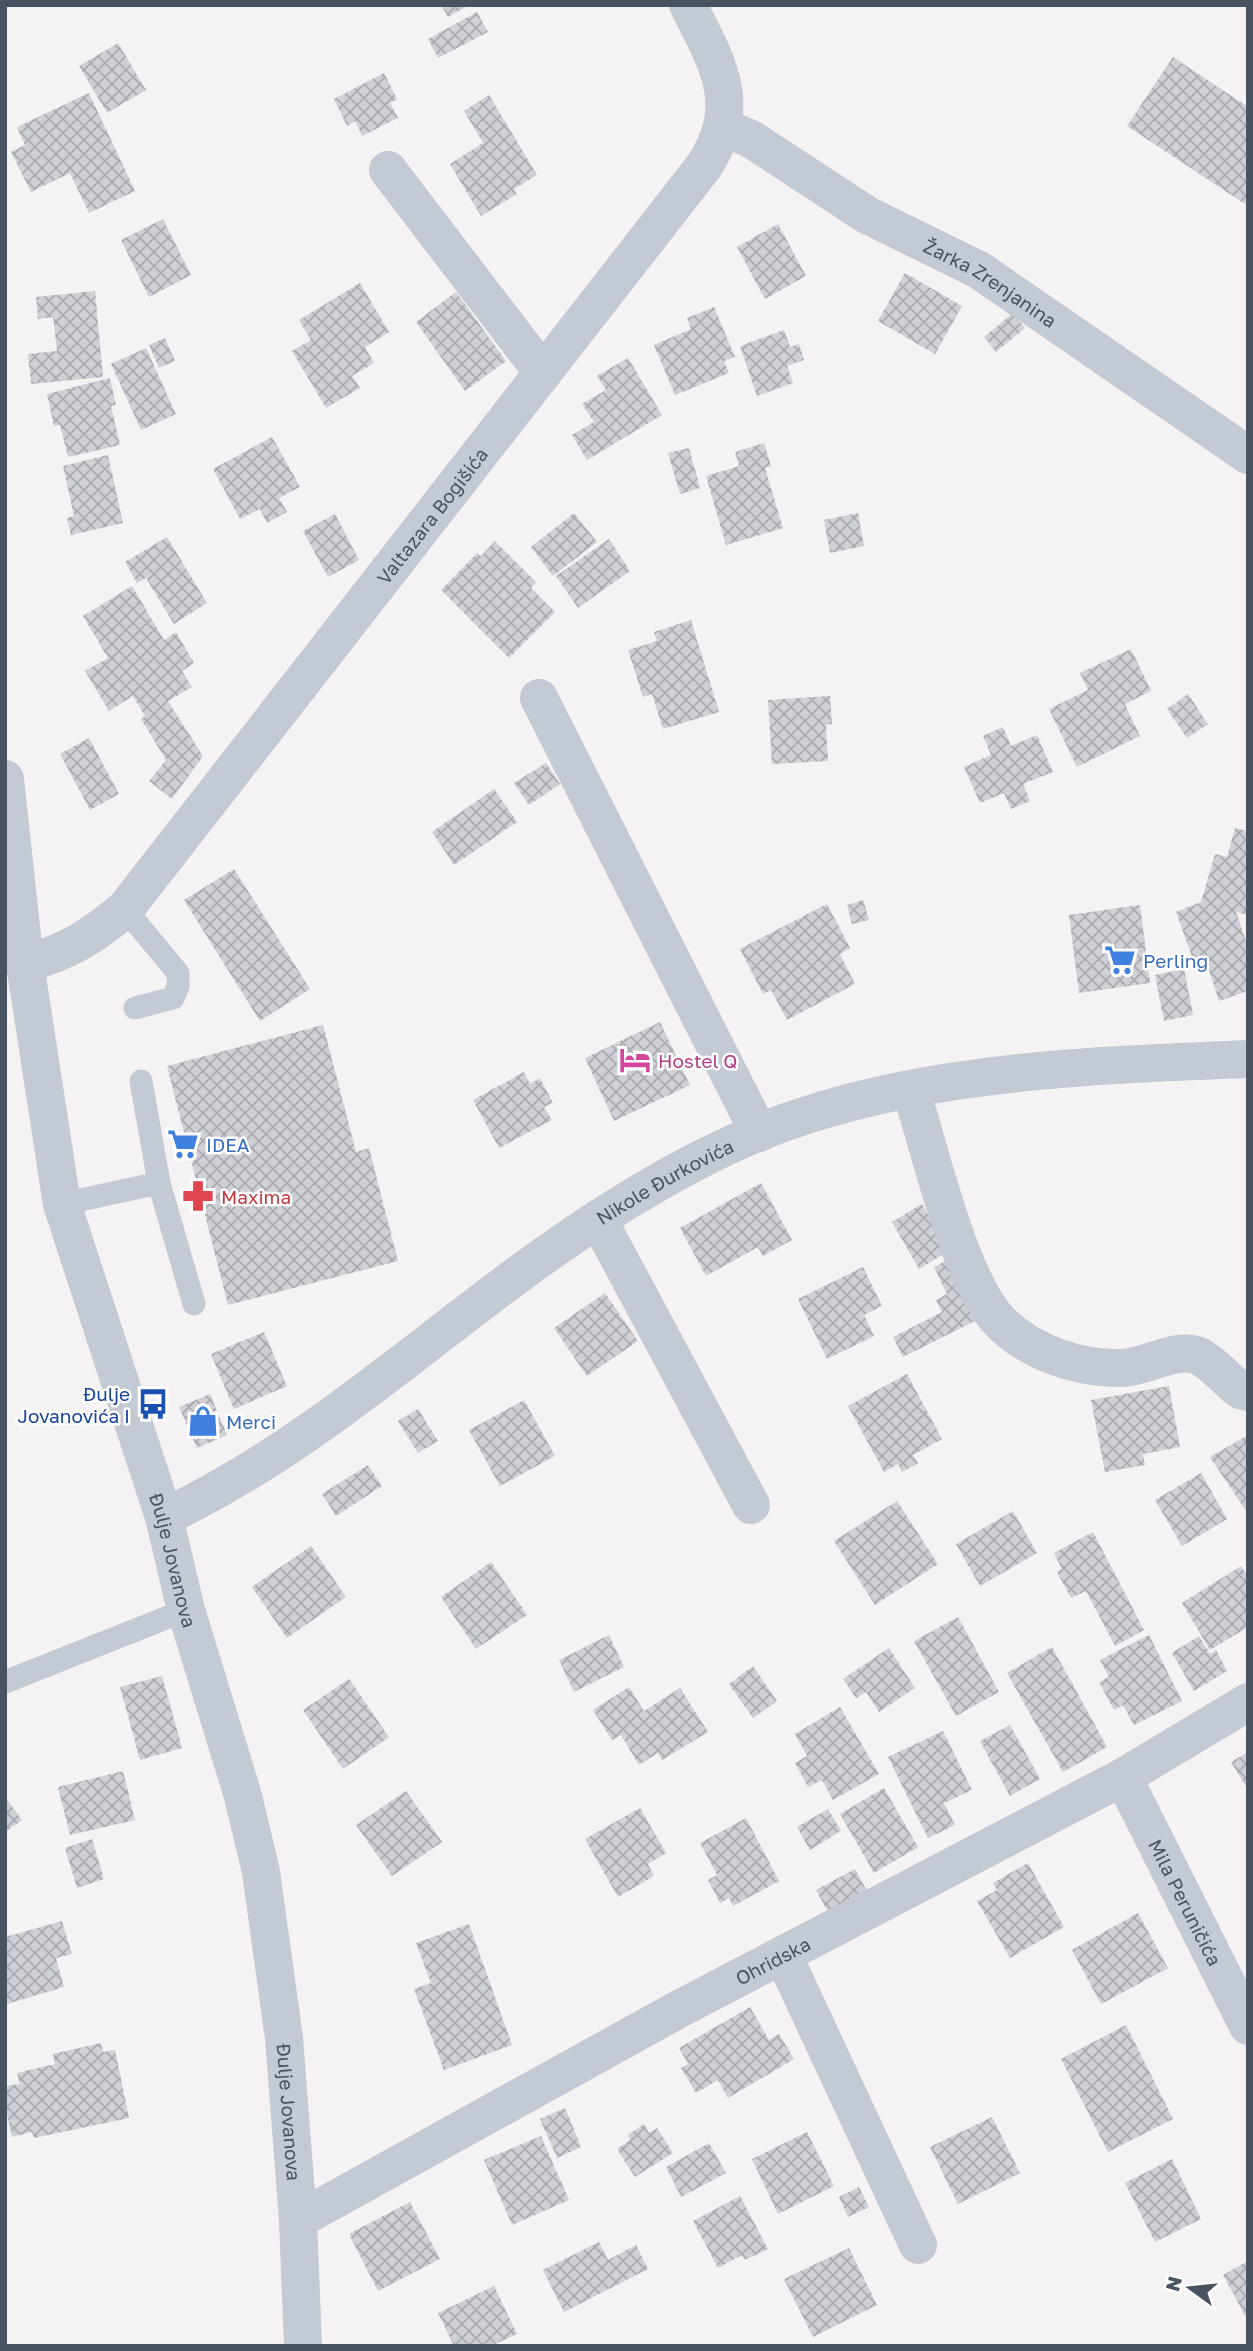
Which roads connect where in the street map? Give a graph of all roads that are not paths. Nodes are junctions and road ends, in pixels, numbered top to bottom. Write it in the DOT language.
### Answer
graph roads {
  1 [pos="688,5"];
  2 [pos="723,127"];
  3 [pos="388,170"];
  4 [pos="542,373"];
  5 [pos="1248,455"];
  6 [pos="539,698"];
  7 [pos="5,779"];
  8 [pos="125,909"];
  9 [pos="25,964"];
  10 [pos="135,1008"];
  11 [pos="1248,1059"];
  12 [pos="141,1081"];
  13 [pos="911,1090"];
  14 [pos="759,1133"];
  15 [pos="159,1183"];
  16 [pos="62,1204"];
  17 [pos="598,1219"];
  18 [pos="194,1304"];
  19 [pos="1248,1392"];
  20 [pos="751,1505"];
  21 [pos="164,1517"];
  22 [pos="186,1610"];
  23 [pos="5,1682"];
  24 [pos="1248,1702"];
  25 [pos="1123,1777"];
  26 [pos="783,1955"];
  27 [pos="1248,2026"];
  28 [pos="298,2220"];
  29 [pos="918,2245"];
  30 [pos="303,2346"];
  1 -- 2 [label="street, Valtazara Bogišića"];
  2 -- 4 [label="street, Valtazara Bogišića"];
  2 -- 5 [label="street, Žarka Zrenjanina"];
  3 -- 4 [label="street"];
  4 -- 8 [label="street, Valtazara Bogišića"];
  6 -- 14 [label="street"];
  7 -- 9 [label="street, Đulje Jovanova"];
  8 -- 9 [label="street, Valtazara Bogišića"];
  8 -- 10 [label="lane"];
  9 -- 16 [label="street, Đulje Jovanova"];
  11 -- 13 [label="street, Nikole Đurkovića"];
  12 -- 15 [label="lane"];
  13 -- 14 [label="street, Nikole Đurkovića"];
  13 -- 19 [label="street"];
  14 -- 17 [label="street, Nikole Đurkovića"];
  15 -- 16 [label="lane"];
  15 -- 18 [label="lane"];
  16 -- 21 [label="street, Đulje Jovanova"];
  17 -- 20 [label="street"];
  17 -- 21 [label="street, Nikole Đurkovića"];
  21 -- 22 [label="street, Đulje Jovanova"];
  22 -- 23 [label="lane"];
  22 -- 28 [label="street, Đulje Jovanova"];
  24 -- 25 [label="street, Ohridska"];
  25 -- 26 [label="street, Ohridska"];
  25 -- 27 [label="street, Mila Peruničića"];
  26 -- 28 [label="street, Ohridska"];
  26 -- 29 [label="street"];
  28 -- 30 [label="street, Đulje Jovanova"];
}
